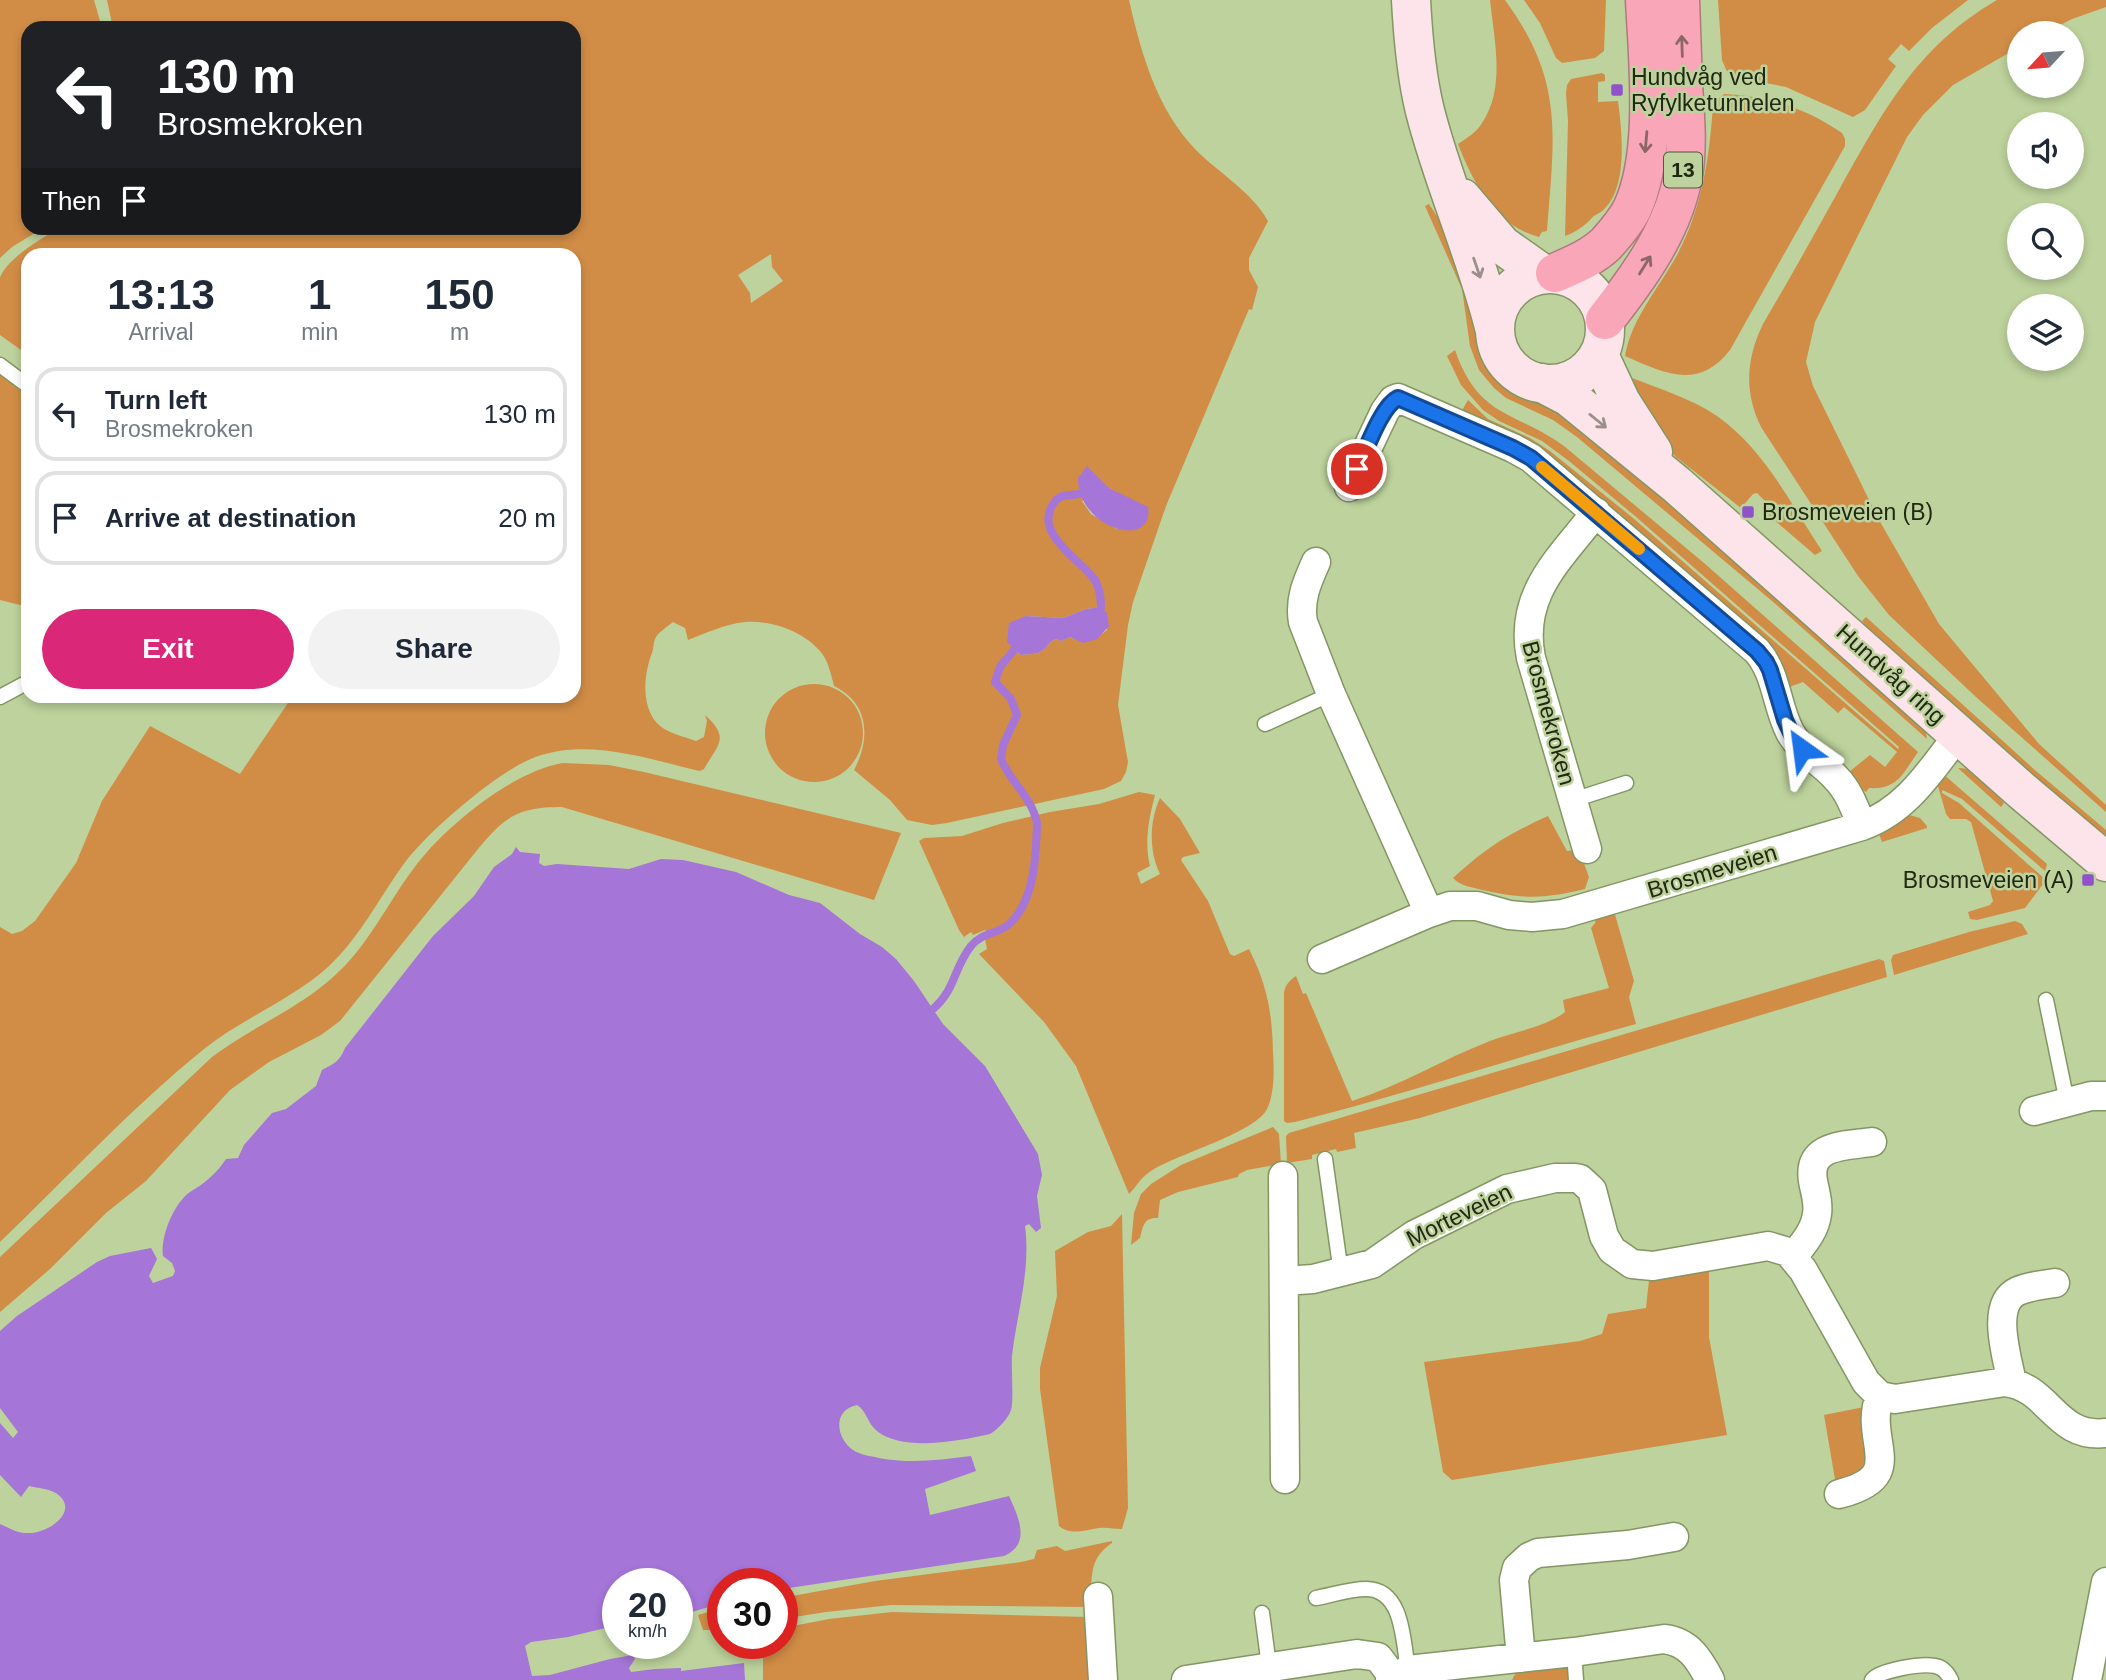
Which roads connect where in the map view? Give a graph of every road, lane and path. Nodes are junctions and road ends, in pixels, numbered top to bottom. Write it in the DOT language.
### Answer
graph roads {
  1 [pos="1411,0"];
  2 [pos="1646,0"];
  3 [pos="1680,0"];
  4 [pos="1448,180"];
  5 [pos="1549,274"];
  6 [pos="1495,331"];
  7 [pos="1602,337"];
  8 [pos="0,365"];
  9 [pos="21,381"];
  10 [pos="1542,383"];
  11 [pos="1676,485"];
  12 [pos="1349,487"];
  13 [pos="1596,512"];
  14 [pos="1316,562"];
  15 [pos="21,686"];
  16 [pos="1331,694"];
  17 [pos="0,697"];
  18 [pos="1265,724"];
  19 [pos="1959,734"];
  20 [pos="1626,783"];
  21 [pos="1573,800"];
  22 [pos="1862,826"];
  23 [pos="1587,849"];
  24 [pos="2106,862"];
  25 [pos="1429,913"];
  26 [pos="1322,959"];
  27 [pos="2046,1000"];
  28 [pos="2106,1096"];
  29 [pos="2067,1102"];
  30 [pos="2034,1111"];
  31 [pos="1872,1142"];
  32 [pos="1325,1159"];
  33 [pos="1283,1176"];
  34 [pos="1793,1257"];
  35 [pos="1341,1273"];
  36 [pos="1285,1281"];
  37 [pos="2055,1283"];
  38 [pos="2012,1383"];
  39 [pos="1880,1396"];
  40 [pos="2106,1433"];
  41 [pos="1286,1479"];
  42 [pos="1839,1494"];
  43 [pos="1674,1537"];
  44 [pos="2106,1582"];
  45 [pos="1098,1597"];
  46 [pos="1316,1598"];
  47 [pos="1262,1613"];
  48 [pos="1574,1652"];
  49 [pos="1510,1663"];
  50 [pos="1269,1666"];
  51 [pos="1397,1676"];
  52 [pos="1103,1680"];
  53 [pos="1186,1680"];
  54 [pos="1576,1680"];
  55 [pos="1710,1680"];
  56 [pos="1872,1680"];
  57 [pos="1951,1680"];
  58 [pos="2087,1680"];
  1 -- 4 [label="main road"];
  2 -- 5 [label="highway, 13, one-way"];
  7 -- 3 [label="highway, 13, one-way"];
  4 -- 5 [label="main road"];
  4 -- 6 [label="main road, one-way"];
  5 -- 6 [label="main road"];
  5 -- 7 [label="main road"];
  6 -- 10 [label="main road"];
  7 -- 10 [label="main road"];
  7 -- 11 [label="main road, Hundvåg ring"];
  8 -- 9 [label="lane"];
  10 -- 11 [label="main road, Hundvåg ring, one-way"];
  11 -- 19 [label="main road, Hundvåg ring"];
  12 -- 13 [label="street"];
  13 -- 21 [label="street, Brosmekroken"];
  13 -- 22 [label="street"];
  14 -- 16 [label="street"];
  15 -- 17 [label="lane"];
  16 -- 18 [label="lane"];
  16 -- 25 [label="street"];
  19 -- 22 [label="street, Brosmeveien"];
  19 -- 24 [label="main road, Hundvåg ring"];
  20 -- 21 [label="lane"];
  21 -- 23 [label="street, Brosmekroken"];
  22 -- 25 [label="street, Brosmeveien"];
  25 -- 26 [label="street, Brosmeveien"];
  27 -- 29 [label="lane"];
  28 -- 29 [label="street"];
  29 -- 30 [label="street"];
  31 -- 34 [label="street"];
  32 -- 35 [label="lane"];
  33 -- 36 [label="street"];
  34 -- 35 [label="street, Morteveien"];
  34 -- 39 [label="street"];
  35 -- 36 [label="street, Morteveien"];
  36 -- 41 [label="street"];
  37 -- 38 [label="street"];
  38 -- 39 [label="street"];
  38 -- 40 [label="street"];
  39 -- 42 [label="street"];
  43 -- 49 [label="street"];
  44 -- 58 [label="street"];
  45 -- 52 [label="street"];
  46 -- 51 [label="lane"];
  47 -- 50 [label="lane"];
  48 -- 49 [label="street"];
  48 -- 54 [label="lane"];
  48 -- 55 [label="street"];
  49 -- 51 [label="street"];
  50 -- 51 [label="street"];
  50 -- 53 [label="street"];
  56 -- 57 [label="lane"];
}
